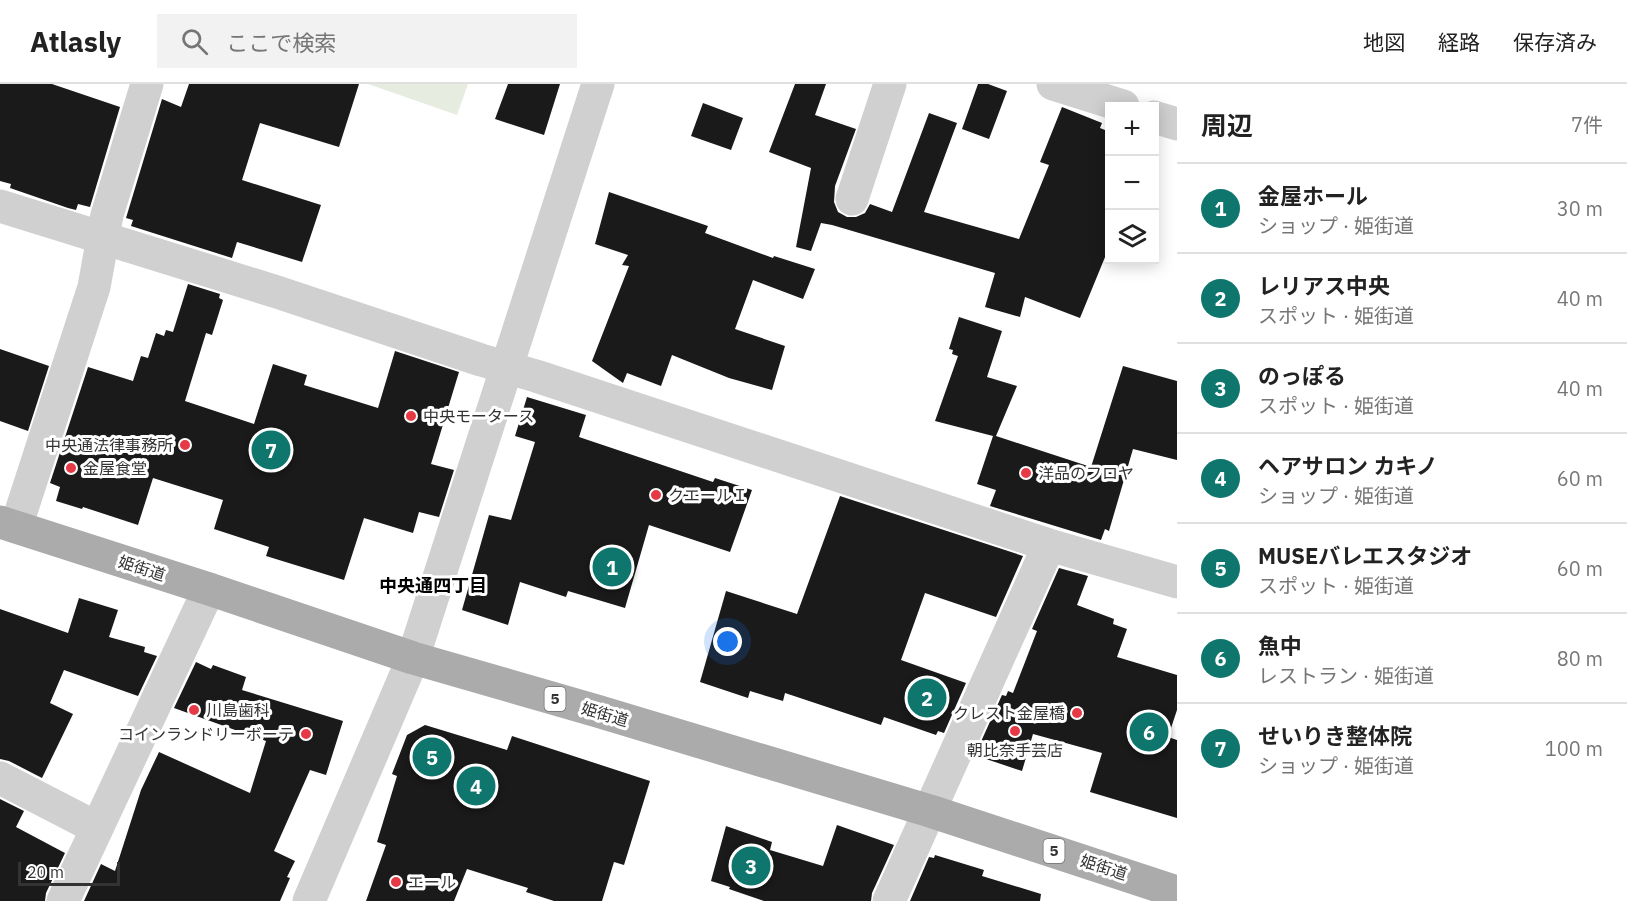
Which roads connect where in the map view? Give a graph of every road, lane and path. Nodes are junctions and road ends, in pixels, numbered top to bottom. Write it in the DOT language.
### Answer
graph roads {
  1 [pos="598,84"];
  2 [pos="890,84"];
  3 [pos="1053,84"];
  4 [pos="144,85"];
  5 [pos="1110,102"];
  6 [pos="1159,118"];
  7 [pos="1177,124"];
  8 [pos="852,199"];
  9 [pos="0,206"];
  10 [pos="103,238"];
  11 [pos="506,367"];
  12 [pos="8,524"];
  13 [pos="1049,545"];
  14 [pos="1177,582"];
  15 [pos="209,589"];
  16 [pos="413,658"];
  17 [pos="0,778"];
  18 [pos="930,811"];
  19 [pos="98,828"];
  20 [pos="1177,892"];
  21 [pos="63,901"];
  22 [pos="309,901"];
  23 [pos="889,901"];
  1 -- 11 [label="street"];
  2 -- 8 [label="street"];
  3 -- 5 [label="street"];
  4 -- 10 [label="street"];
  6 -- 7 [label="street"];
  9 -- 10 [label="street"];
  10 -- 11 [label="street"];
  10 -- 12 [label="street"];
  11 -- 13 [label="street"];
  11 -- 16 [label="street"];
  12 -- 15 [label="main road, 姫街道 / 5"];
  13 -- 14 [label="street"];
  13 -- 18 [label="street"];
  15 -- 16 [label="main road, 姫街道 / 5"];
  15 -- 19 [label="street"];
  16 -- 18 [label="main road, 姫街道 / 5"];
  16 -- 22 [label="street"];
  17 -- 19 [label="street"];
  18 -- 20 [label="main road, 姫街道 / 5"];
  18 -- 23 [label="street"];
  19 -- 21 [label="street"];
}
